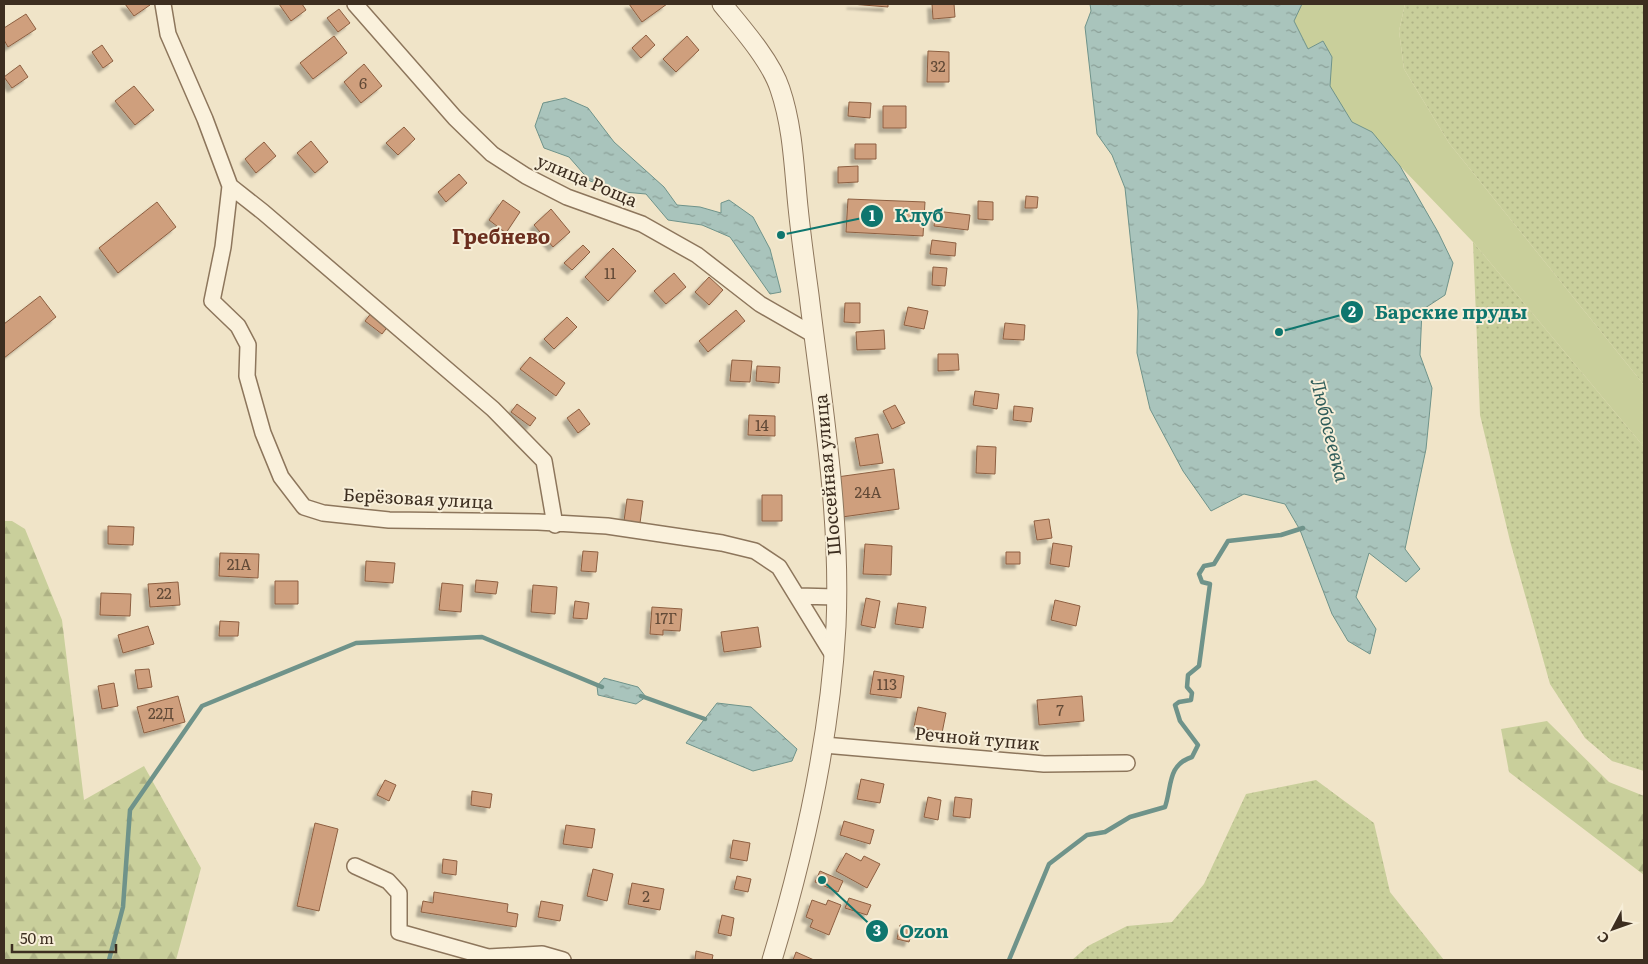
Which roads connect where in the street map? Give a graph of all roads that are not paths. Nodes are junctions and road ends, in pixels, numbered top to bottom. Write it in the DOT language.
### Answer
graph roads {
  1 [pos="163,4"];
  2 [pos="355,4"];
  3 [pos="722,4"];
  4 [pos="230,186"];
  5 [pos="814,335"];
  6 [pos="555,524"];
  7 [pos="798,596"];
  8 [pos="836,597"];
  9 [pos="833,655"];
  10 [pos="824,745"];
  11 [pos="1127,764"];
  12 [pos="355,866"];
  13 [pos="562,960"];
  14 [pos="772,960"];
  1 -- 4 [label="street"];
  2 -- 5 [label="street, улица Роща"];
  3 -- 5 [label="street, Шоссейная улица"];
  4 -- 6 [label="street"];
  4 -- 6 [label="street, Берёзовая улица"];
  5 -- 8 [label="street, Шоссейная улица"];
  6 -- 7 [label="street, Берёзовая улица"];
  7 -- 8 [label="street"];
  7 -- 9 [label="street, Берёзовая улица"];
  8 -- 9 [label="street, Шоссейная улица"];
  9 -- 10 [label="street, Шоссейная улица"];
  10 -- 11 [label="street, Речной тупик"];
  10 -- 14 [label="street, Шоссейная улица"];
  12 -- 13 [label="street"];
}
